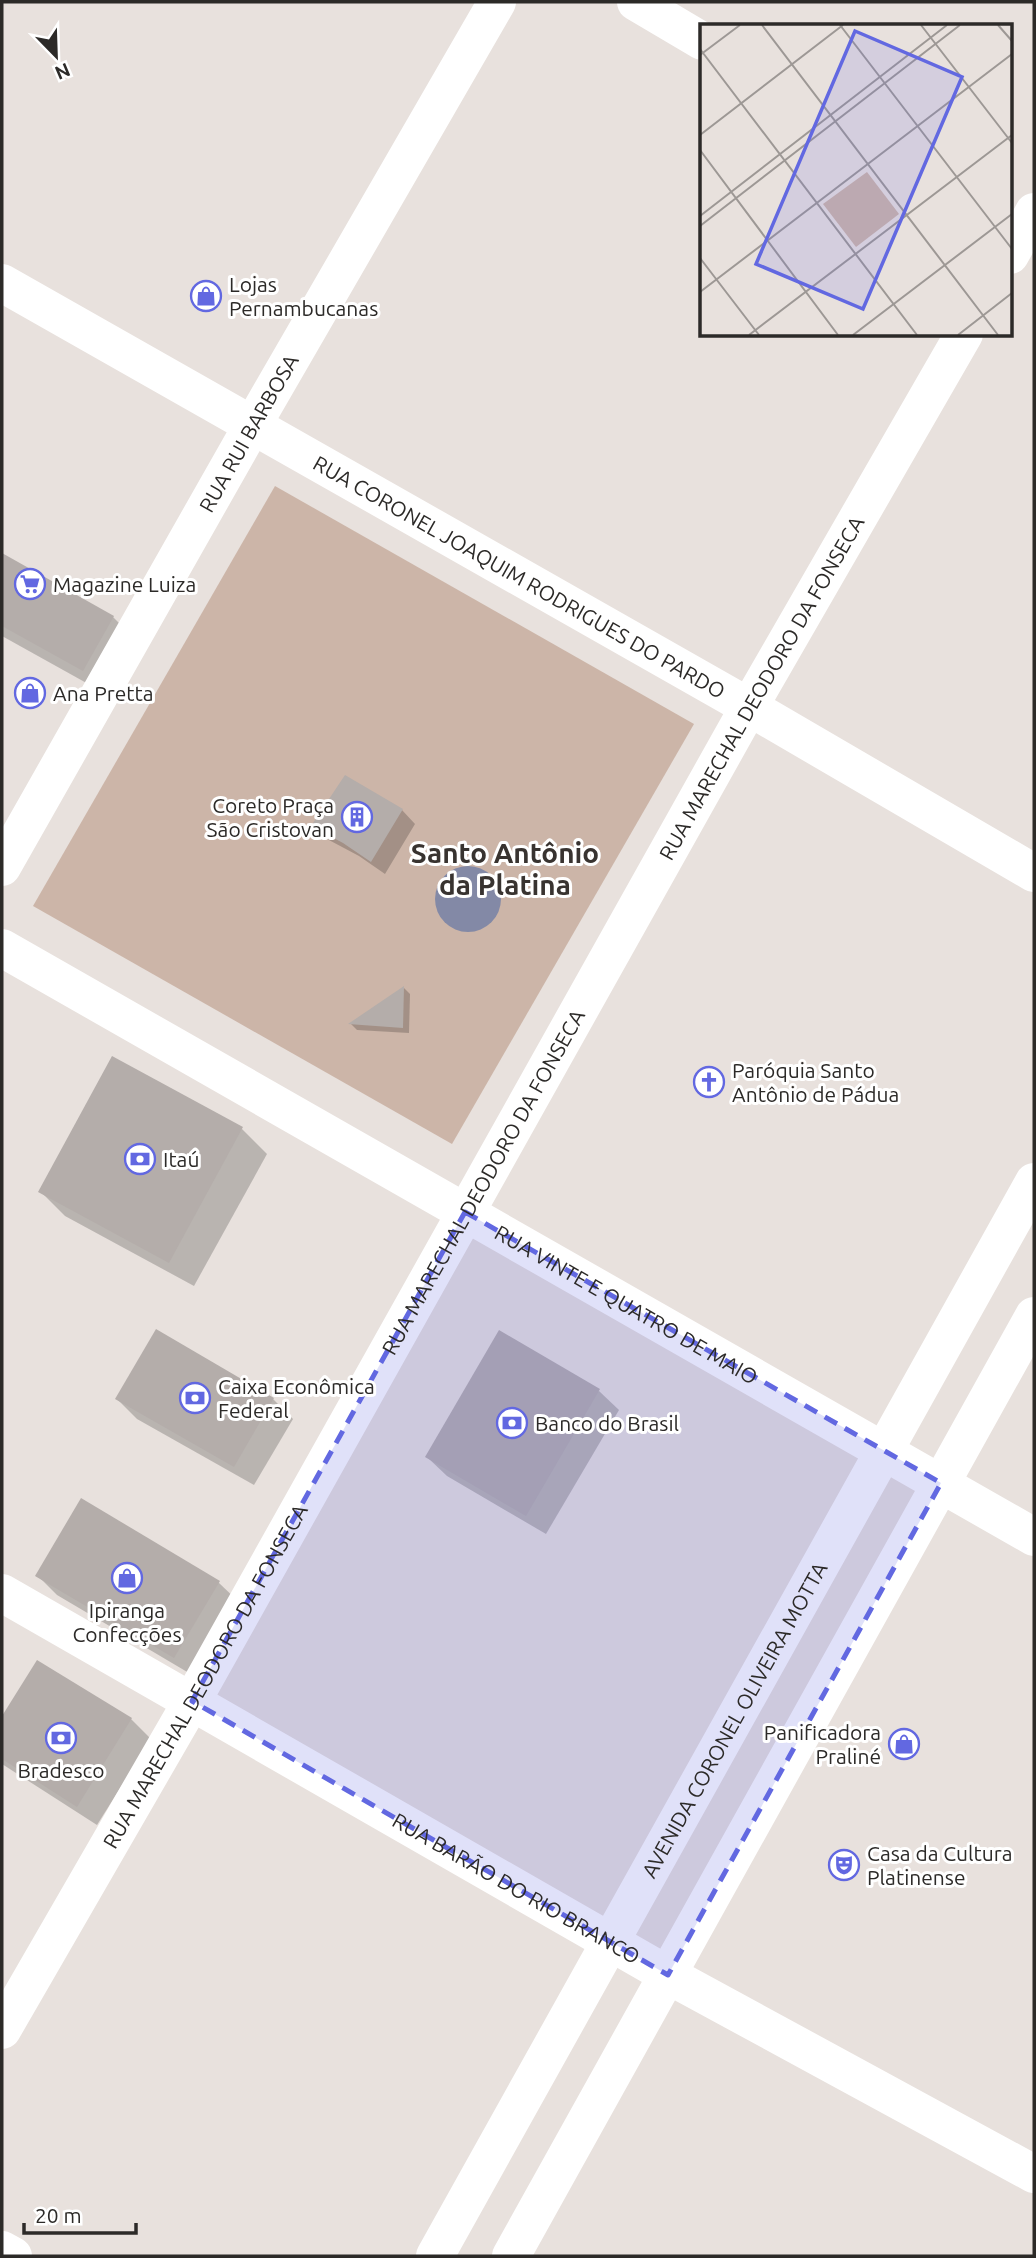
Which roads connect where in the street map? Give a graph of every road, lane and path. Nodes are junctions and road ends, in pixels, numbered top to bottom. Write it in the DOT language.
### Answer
graph roads {
  1 [pos="497,2"];
  2 [pos="636,2"];
  3 [pos="700,40"];
  4 [pos="2,283"];
  5 [pos="963,336"];
  6 [pos="252,426"];
  7 [pos="748,707"];
  8 [pos="2,867"];
  9 [pos="1034,873"];
  10 [pos="2,948"];
  11 [pos="1034,1182"];
  12 [pos="466,1212"];
  13 [pos="1034,1317"];
  14 [pos="884,1451"];
  15 [pos="941,1483"];
  16 [pos="1034,1536"];
  17 [pos="2,1594"];
  18 [pos="182,1721"];
  19 [pos="610,1942"];
  20 [pos="668,1975"];
  21 [pos="2,2029"];
  22 [pos="1034,2174"];
  23 [pos="2,2250"];
  24 [pos="13,2256"];
  25 [pos="435,2256"];
  26 [pos="511,2256"];
  1 -- 6 [label="street, RUA RUI BARBOSA"];
  2 -- 3 [label="street"];
  4 -- 6 [label="street, RUA CORONEL JOAQUIM RODRIGUES DO PARDO"];
  5 -- 7 [label="street, RUA MARECHAL DEODORO DA FONSECA"];
  6 -- 7 [label="street, RUA CORONEL JOAQUIM RODRIGUES DO PARDO"];
  6 -- 8 [label="street, RUA RUI BARBOSA"];
  7 -- 9 [label="street, RUA CORONEL JOAQUIM RODRIGUES DO PARDO"];
  7 -- 12 [label="street, RUA MARECHAL DEODORO DA FONSECA"];
  10 -- 12 [label="street, RUA VINTE E QUATRO DE MAIO"];
  11 -- 14 [label="street, AVENIDA CORONEL OLIVEIRA MOTTA"];
  12 -- 14 [label="street, RUA VINTE E QUATRO DE MAIO"];
  12 -- 18 [label="street, RUA MARECHAL DEODORO DA FONSECA"];
  13 -- 15 [label="street"];
  14 -- 15 [label="street, RUA VINTE E QUATRO DE MAIO"];
  14 -- 19 [label="street, AVENIDA CORONEL OLIVEIRA MOTTA"];
  15 -- 16 [label="street, RUA VINTE E QUATRO DE MAIO"];
  15 -- 20 [label="street"];
  17 -- 18 [label="street, RUA BARÃO DO RIO BRANCO"];
  18 -- 19 [label="street, RUA BARÃO DO RIO BRANCO"];
  18 -- 21 [label="street, RUA MARECHAL DEODORO DA FONSECA"];
  19 -- 20 [label="street, RUA BARÃO DO RIO BRANCO"];
  19 -- 25 [label="street, AVENIDA CORONEL OLIVEIRA MOTTA"];
  20 -- 22 [label="street, RUA BARÃO DO RIO BRANCO"];
  20 -- 26 [label="street"];
  23 -- 24 [label="street"];
}
